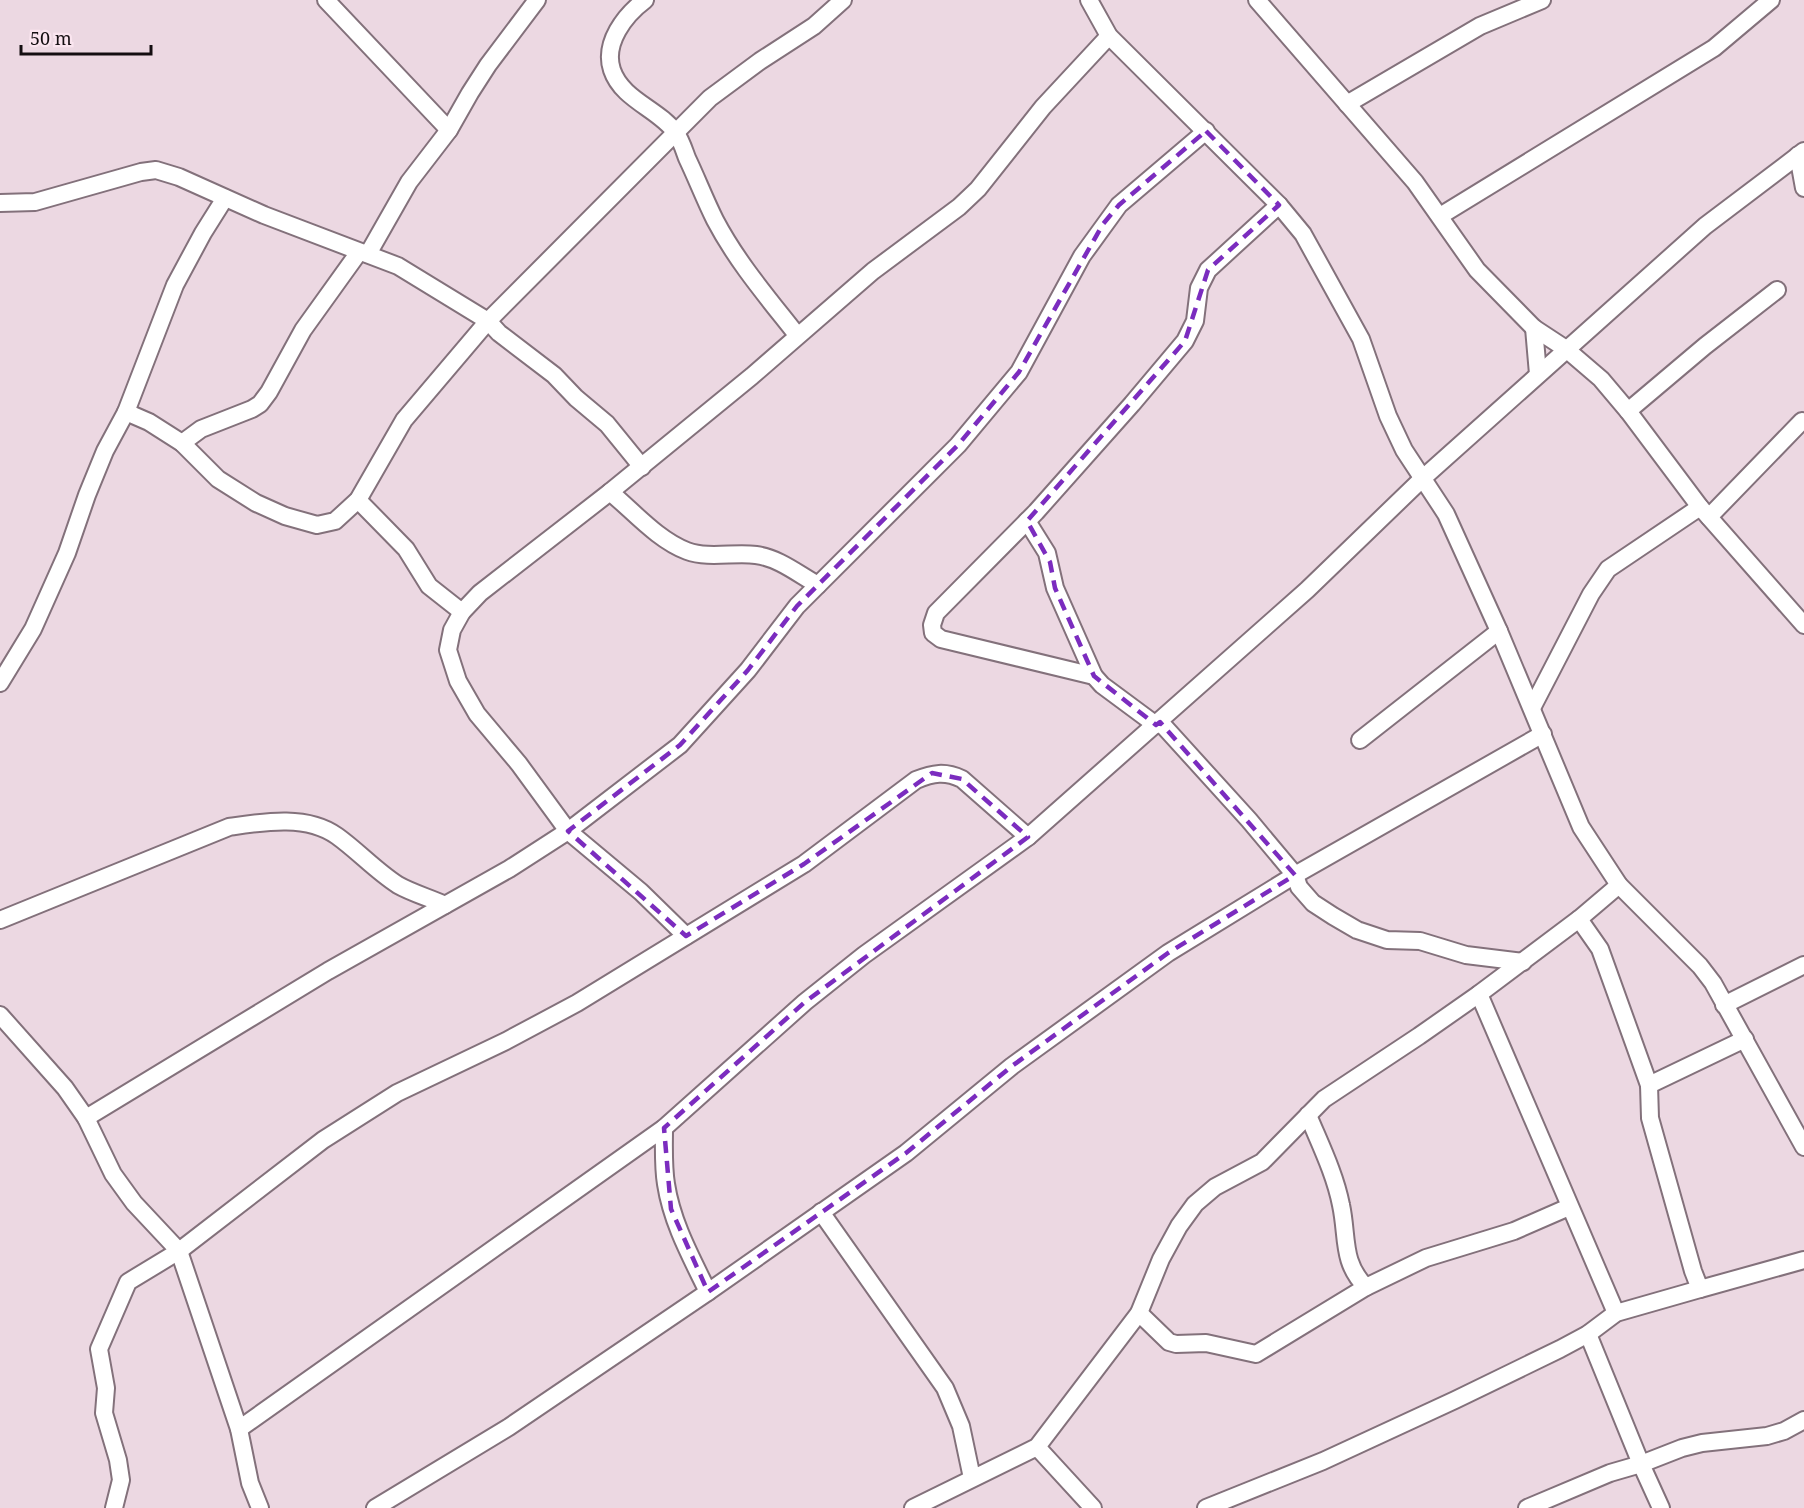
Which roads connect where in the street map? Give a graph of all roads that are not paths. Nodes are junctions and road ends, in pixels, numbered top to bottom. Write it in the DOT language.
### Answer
graph roads {
  1 [pos="326,0"];
  2 [pos="537,0"];
  3 [pos="645,0"];
  4 [pos="843,0"];
  5 [pos="1089,0"];
  6 [pos="1542,0"];
  7 [pos="1771,0"];
  8 [pos="1262,2"];
  9 [pos="1108,36"];
  10 [pos="1347,104"];
  11 [pos="449,130"];
  12 [pos="1206,131"];
  13 [pos="676,133"];
  14 [pos="1801,153"];
  15 [pos="1804,188"];
  16 [pos="225,198"];
  17 [pos="0,203"];
  18 [pos="1279,205"];
  19 [pos="1440,216"];
  20 [pos="364,253"];
  21 [pos="1777,291"];
  22 [pos="488,321"];
  23 [pos="1534,328"];
  24 [pos="797,335"];
  25 [pos="1566,349"];
  26 [pos="1538,374"];
  27 [pos="126,411"];
  28 [pos="1628,411"];
  29 [pos="1802,421"];
  30 [pos="182,443"];
  31 [pos="642,467"];
  32 [pos="1423,478"];
  33 [pos="610,492"];
  34 [pos="358,500"];
  35 [pos="1705,512"];
  36 [pos="1027,521"];
  37 [pos="818,585"];
  38 [pos="462,612"];
  39 [pos="1804,625"];
  40 [pos="1499,631"];
  41 [pos="1094,676"];
  42 [pos="0,682"];
  43 [pos="1532,708"];
  44 [pos="1158,723"];
  45 [pos="1543,734"];
  46 [pos="1360,740"];
  47 [pos="568,831"];
  48 [pos="1028,837"];
  49 [pos="1295,875"];
  50 [pos="1619,885"];
  51 [pos="445,905"];
  52 [pos="1579,919"];
  53 [pos="0,920"];
  54 [pos="686,936"];
  55 [pos="1523,962"];
  56 [pos="1804,965"];
  57 [pos="1479,994"];
  58 [pos="1725,1005"];
  59 [pos="0,1016"];
  60 [pos="1745,1039"];
  61 [pos="1649,1085"];
  62 [pos="1308,1114"];
  63 [pos="86,1118"];
  64 [pos="664,1128"];
  65 [pos="1804,1147"];
  66 [pos="1569,1206"];
  67 [pos="821,1212"];
  68 [pos="179,1251"];
  69 [pos="1804,1260"];
  70 [pos="1366,1287"];
  71 [pos="1700,1289"];
  72 [pos="708,1292"];
  73 [pos="1139,1313"];
  74 [pos="1616,1313"];
  75 [pos="1588,1334"];
  76 [pos="1804,1420"];
  77 [pos="239,1429"];
  78 [pos="1037,1447"];
  79 [pos="1641,1464"];
  80 [pos="972,1478"];
  81 [pos="920,1507"];
  82 [pos="114,1508"];
  83 [pos="260,1508"];
  84 [pos="375,1508"];
  85 [pos="1093,1508"];
  86 [pos="1206,1508"];
  87 [pos="1527,1508"];
  88 [pos="1661,1508"];
  1 -- 11 [label="street"];
  2 -- 11 [label="street"];
  3 -- 13 [label="street"];
  4 -- 13 [label="street"];
  5 -- 9 [label="street"];
  6 -- 10 [label="street"];
  7 -- 19 [label="street"];
  8 -- 10 [label="street"];
  9 -- 12 [label="street"];
  9 -- 24 [label="street"];
  10 -- 19 [label="street"];
  11 -- 20 [label="street"];
  12 -- 18 [label="street"];
  12 -- 37 [label="street"];
  13 -- 22 [label="street"];
  13 -- 24 [label="street"];
  14 -- 15 [label="street"];
  14 -- 25 [label="street"];
  16 -- 17 [label="street"];
  16 -- 20 [label="street"];
  16 -- 27 [label="street"];
  18 -- 32 [label="street"];
  18 -- 36 [label="street"];
  19 -- 23 [label="street"];
  20 -- 22 [label="street"];
  20 -- 30 [label="street"];
  21 -- 28 [label="street"];
  22 -- 31 [label="street"];
  22 -- 34 [label="street"];
  23 -- 25 [label="street"];
  23 -- 26 [label="street"];
  24 -- 31 [label="street"];
  25 -- 26 [label="street"];
  25 -- 28 [label="street"];
  26 -- 32 [label="street"];
  27 -- 30 [label="street"];
  27 -- 42 [label="street"];
  28 -- 35 [label="street"];
  29 -- 35 [label="street"];
  30 -- 34 [label="street"];
  31 -- 33 [label="street"];
  32 -- 40 [label="street"];
  32 -- 44 [label="street"];
  33 -- 37 [label="street"];
  33 -- 38 [label="street"];
  34 -- 38 [label="street"];
  35 -- 39 [label="street"];
  35 -- 43 [label="street"];
  36 -- 41 [label="street"];
  36 -- 41 [label="street"];
  37 -- 47 [label="street"];
  38 -- 47 [label="street"];
  40 -- 43 [label="street"];
  40 -- 46 [label="street"];
  41 -- 44 [label="street"];
  43 -- 45 [label="street"];
  44 -- 48 [label="street"];
  44 -- 49 [label="street"];
  45 -- 49 [label="street"];
  45 -- 50 [label="street"];
  47 -- 51 [label="street"];
  47 -- 54 [label="street"];
  48 -- 54 [label="street"];
  48 -- 64 [label="street"];
  49 -- 55 [label="street"];
  49 -- 67 [label="street"];
  50 -- 52 [label="street"];
  50 -- 58 [label="street"];
  51 -- 53 [label="street"];
  51 -- 63 [label="street"];
  52 -- 55 [label="street"];
  52 -- 61 [label="street"];
  54 -- 68 [label="street"];
  55 -- 57 [label="street"];
  56 -- 58 [label="street"];
  57 -- 62 [label="street"];
  57 -- 66 [label="street"];
  58 -- 60 [label="street"];
  59 -- 63 [label="street"];
  60 -- 61 [label="street"];
  60 -- 65 [label="street"];
  61 -- 71 [label="street"];
  62 -- 70 [label="street"];
  62 -- 73 [label="street"];
  63 -- 68 [label="street"];
  64 -- 72 [label="street"];
  64 -- 77 [label="street"];
  66 -- 70 [label="street"];
  66 -- 74 [label="street"];
  67 -- 72 [label="street"];
  67 -- 80 [label="street"];
  68 -- 77 [label="street"];
  68 -- 82 [label="street"];
  69 -- 71 [label="street"];
  70 -- 73 [label="street"];
  71 -- 74 [label="street"];
  72 -- 84 [label="street"];
  73 -- 78 [label="street"];
  74 -- 75 [label="street"];
  75 -- 79 [label="street"];
  75 -- 86 [label="street"];
  76 -- 79 [label="street"];
  77 -- 83 [label="street"];
  78 -- 80 [label="street"];
  78 -- 85 [label="street"];
  79 -- 87 [label="street"];
  79 -- 88 [label="street"];
  80 -- 81 [label="street"];
}
